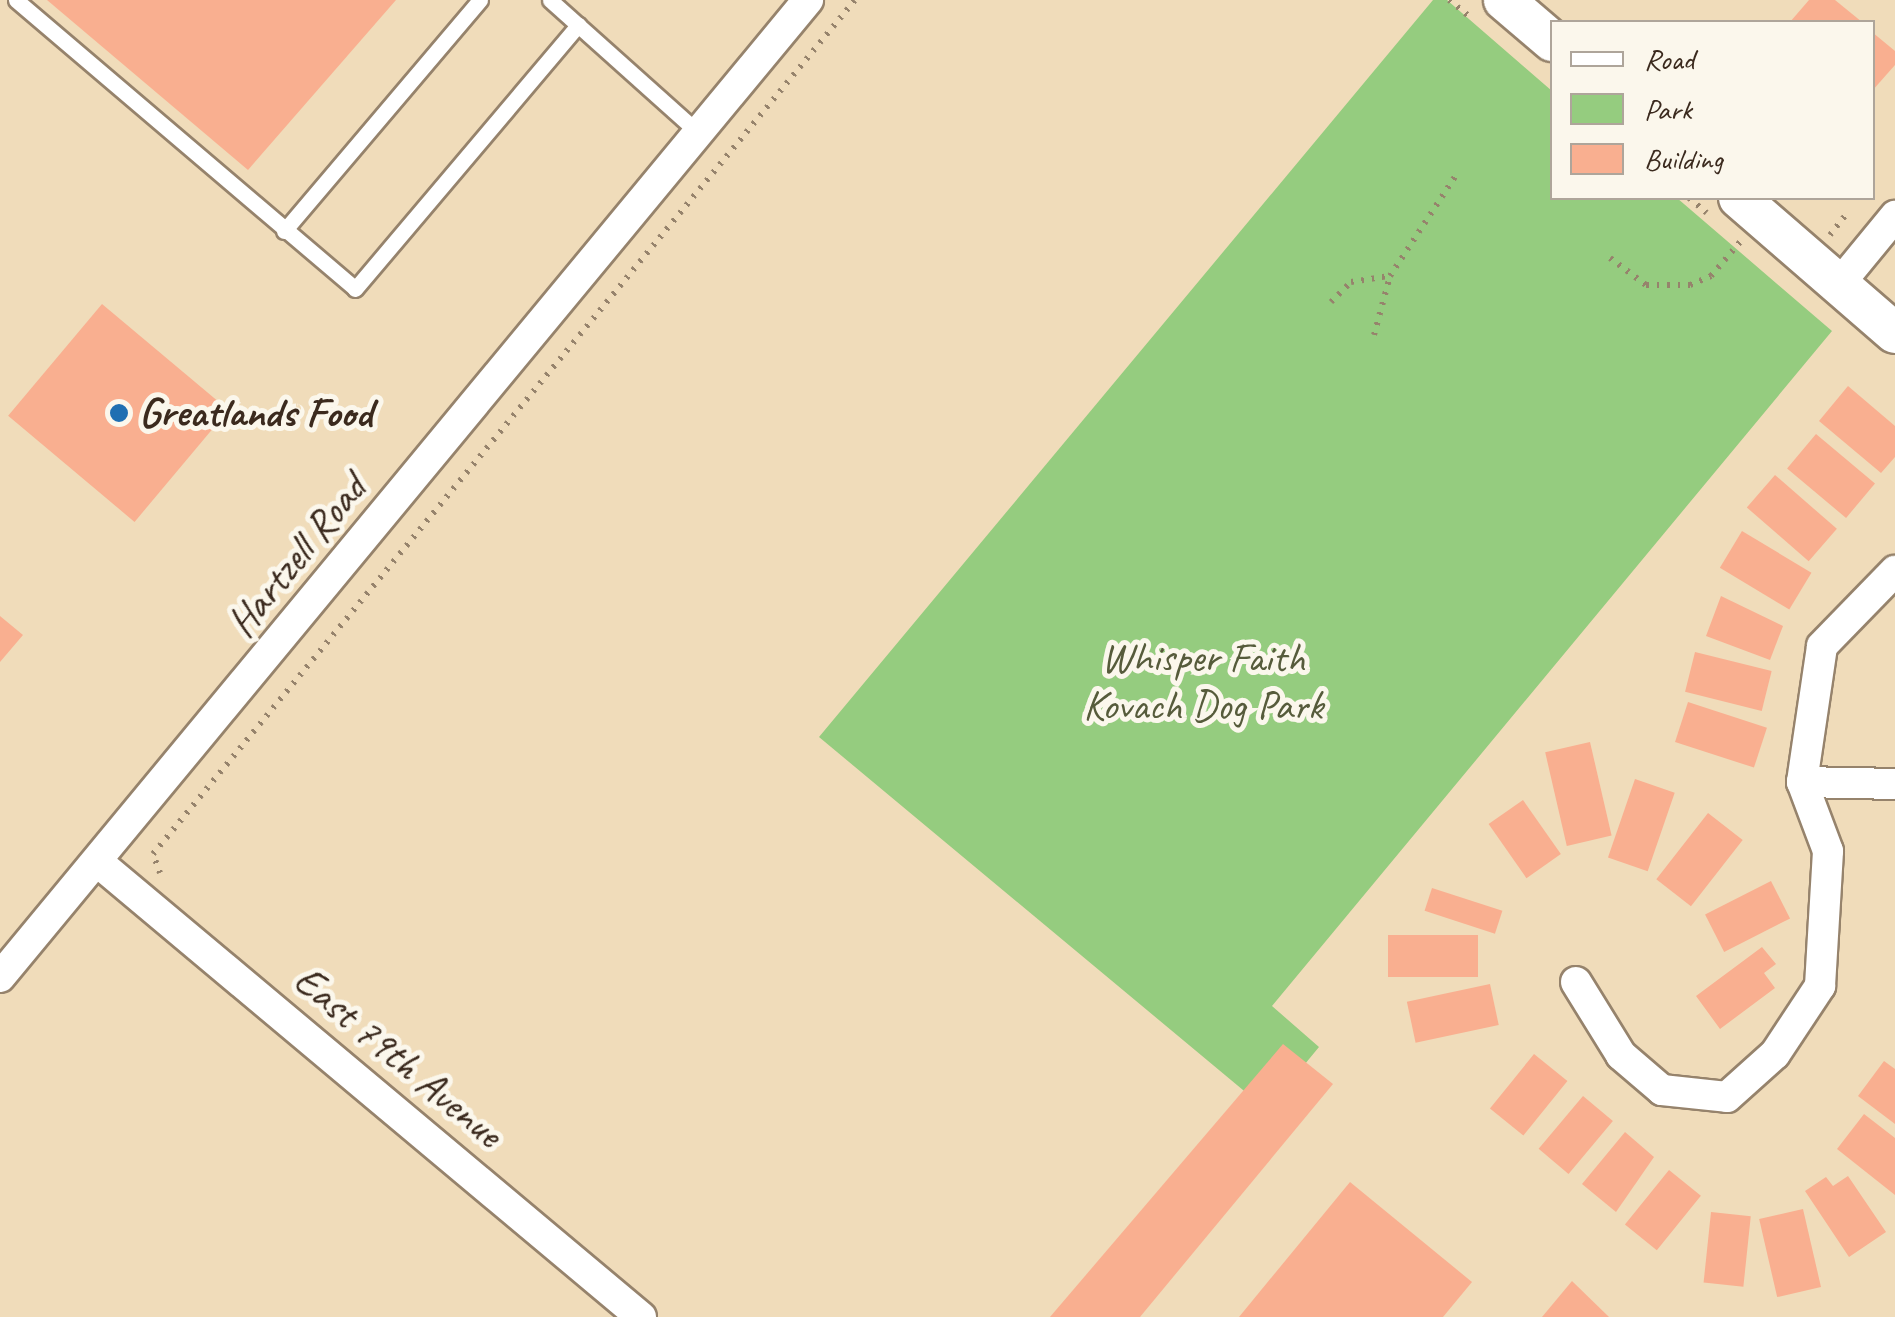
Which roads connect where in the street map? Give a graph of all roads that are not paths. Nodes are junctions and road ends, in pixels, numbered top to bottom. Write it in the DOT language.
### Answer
graph roads {
  1 [pos="16,0"];
  2 [pos="480,0"];
  3 [pos="550,0"];
  4 [pos="808,0"];
  5 [pos="1504,0"];
  6 [pos="578,25"];
  7 [pos="1550,39"];
  8 [pos="699,133"];
  9 [pos="1741,200"];
  10 [pos="1895,216"];
  11 [pos="284,231"];
  12 [pos="1840,282"];
  13 [pos="1895,333"];
  14 [pos="1895,571"];
  15 [pos="1802,782"];
  16 [pos="1895,784"];
  17 [pos="99,862"];
  18 [pos="0,977"];
  19 [pos="1576,982"];
  20 [pos="641,1317"];
  1 -- 11 [label="lane"];
  2 -- 11 [label="lane"];
  3 -- 6 [label="lane"];
  4 -- 8 [label="street, Hartzell Road"];
  5 -- 7 [label="street"];
  6 -- 8 [label="lane"];
  6 -- 11 [label="lane"];
  8 -- 17 [label="street, Hartzell Road"];
  9 -- 12 [label="street"];
  10 -- 12 [label="street"];
  12 -- 13 [label="street"];
  14 -- 15 [label="street"];
  15 -- 16 [label="street"];
  15 -- 19 [label="street"];
  17 -- 18 [label="street, Hartzell Road"];
  17 -- 20 [label="street, East 79th Avenue"];
}
